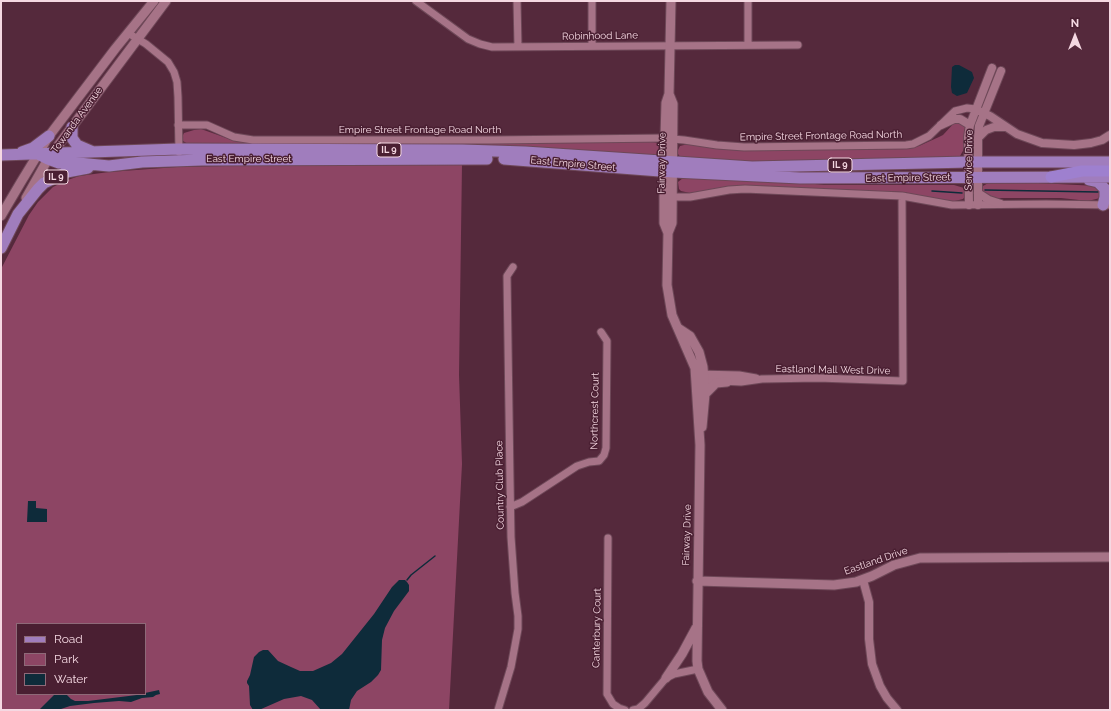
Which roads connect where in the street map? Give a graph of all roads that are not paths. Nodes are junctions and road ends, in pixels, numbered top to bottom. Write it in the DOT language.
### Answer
graph roads {
  1 [pos="154,1"];
  2 [pos="166,1"];
  3 [pos="416,1"];
  4 [pos="517,1"];
  5 [pos="592,1"];
  6 [pos="671,1"];
  7 [pos="748,1"];
  8 [pos="128,33"];
  9 [pos="138,39"];
  10 [pos="670,45"];
  11 [pos="748,45"];
  12 [pos="798,45"];
  13 [pos="592,46"];
  14 [pos="518,47"];
  15 [pos="992,68"];
  16 [pos="1001,71"];
  17 [pos="975,109"];
  18 [pos="984,113"];
  19 [pos="941,125"];
  20 [pos="970,125"];
  21 [pos="178,126"];
  22 [pos="72,127"];
  23 [pos="1006,127"];
  24 [pos="1110,135"];
  25 [pos="49,136"];
  26 [pos="669,138"];
  27 [pos="978,138"];
  28 [pos="93,152"];
  29 [pos="18,154"];
  30 [pos="38,154"];
  31 [pos="1,155"];
  32 [pos="179,155"];
  33 [pos="51,156"];
  34 [pos="1110,162"];
  35 [pos="109,166"];
  36 [pos="669,167"];
  37 [pos="973,170"];
  38 [pos="1110,170"];
  39 [pos="1078,177"];
  40 [pos="1110,177"];
  41 [pos="1051,178"];
  42 [pos="978,193"];
  43 [pos="902,196"];
  44 [pos="672,197"];
  45 [pos="1001,204"];
  46 [pos="969,205"];
  47 [pos="978,205"];
  48 [pos="1107,205"];
  49 [pos="18,214"];
  50 [pos="1,216"];
  51 [pos="668,233"];
  52 [pos="1,248"];
  53 [pos="513,267"];
  54 [pos="601,332"];
  55 [pos="700,377"];
  56 [pos="762,379"];
  57 [pos="727,382"];
  58 [pos="705,394"];
  59 [pos="700,445"];
  60 [pos="510,507"];
  61 [pos="608,538"];
  62 [pos="1110,556"];
  63 [pos="863,580"];
  64 [pos="697,581"];
  65 [pos="697,627"];
  66 [pos="698,669"];
  67 [pos="666,678"];
  68 [pos="502,702"];
  69 [pos="498,710"];
  70 [pos="501,710"];
  71 [pos="625,710"];
  72 [pos="633,710"];
  73 [pos="722,710"];
  74 [pos="897,710"];
  1 -- 8 [label="main road, Towanda Avenue"];
  2 -- 9 [label="main road, Towanda Avenue"];
  3 -- 14 [label="street, Robinhood Lane"];
  4 -- 14 [label="street"];
  5 -- 13 [label="street"];
  6 -- 10 [label="main road, Fairway Drive"];
  7 -- 11 [label="street"];
  8 -- 9 [label="street"];
  8 -- 25 [label="main road, Towanda Avenue"];
  9 -- 21 [label="street"];
  9 -- 22 [label="main road, Towanda Avenue"];
  10 -- 11 [label="street, Robinhood Lane"];
  10 -- 13 [label="street, Robinhood Lane"];
  10 -- 26 [label="main road, Fairway Drive"];
  11 -- 12 [label="street, Robinhood Lane"];
  13 -- 14 [label="street, Robinhood Lane"];
  15 -- 17 [label="street, Service Drive"];
  16 -- 18 [label="street, Service Drive"];
  17 -- 18 [label="street, Empire Street Frontage Road North"];
  17 -- 19 [label="street, Empire Street Frontage Road North"];
  17 -- 20 [label="street, Service Drive"];
  18 -- 23 [label="street, Empire Street Frontage Road North"];
  18 -- 27 [label="street, Service Drive"];
  19 -- 20 [label="street"];
  19 -- 26 [label="street, Empire Street Frontage Road North"];
  20 -- 37 [label="street, Service Drive"];
  21 -- 26 [label="street, Empire Street Frontage Road North"];
  21 -- 32 [label="street"];
  22 -- 28 [label="main road"];
  22 -- 33 [label="main road, Towanda Avenue"];
  23 -- 24 [label="street, Empire Street Frontage Road North"];
  23 -- 27 [label="street"];
  25 -- 29 [label="main road"];
  25 -- 30 [label="main road, Towanda Avenue"];
  26 -- 36 [label="main road, Fairway Drive"];
  27 -- 37 [label="street, Service Drive"];
  28 -- 32 [label="main road, East Empire Street / IL 9"];
  28 -- 33 [label="main road, East Empire Street / IL 9"];
  29 -- 30 [label="main road, East Empire Street / IL 9"];
  29 -- 31 [label="main road, East Empire Street / IL 9"];
  30 -- 33 [label="main road, East Empire Street / IL 9"];
  30 -- 50 [label="main road, Towanda Avenue"];
  32 -- 35 [label="main road, East Empire Street / IL 9"];
  32 -- 36 [label="main road, East Empire Street / IL 9"];
  33 -- 35 [label="main road, East Empire Street / IL 9"];
  33 -- 49 [label="main road, Towanda Avenue"];
  34 -- 37 [label="main road, East Empire Street / IL 9"];
  35 -- 49 [label="main road, IL 9"];
  36 -- 37 [label="main road, East Empire Street / IL 9"];
  36 -- 37 [label="main road, East Empire Street / IL 9"];
  36 -- 44 [label="main road, Fairway Drive"];
  36 -- 51 [label="main road, Fairway Drive"];
  37 -- 41 [label="main road, East Empire Street / IL 9"];
  37 -- 42 [label="street, Service Drive"];
  37 -- 46 [label="street, Service Drive"];
  38 -- 41 [label="highway"];
  39 -- 40 [label="main road, East Empire Street / IL 9"];
  39 -- 41 [label="main road, East Empire Street / IL 9"];
  39 -- 48 [label="main road"];
  42 -- 45 [label="street"];
  42 -- 47 [label="street, Service Drive"];
  43 -- 44 [label="street"];
  43 -- 46 [label="street"];
  43 -- 56 [label="street, Eastland Mall West Drive"];
  44 -- 51 [label="main road, Fairway Drive"];
  45 -- 47 [label="street"];
  45 -- 48 [label="street"];
  46 -- 47 [label="street"];
  49 -- 52 [label="main road, Towanda Avenue / IL 9"];
  51 -- 55 [label="main road, Fairway Drive"];
  53 -- 60 [label="street, Country Club Place"];
  54 -- 60 [label="street, Northcrest Court"];
  55 -- 56 [label="street, Eastland Mall West Drive"];
  55 -- 57 [label="street, Eastland Mall West Drive"];
  55 -- 58 [label="main road, Fairway Drive"];
  55 -- 59 [label="main road, Fairway Drive"];
  56 -- 57 [label="street, Eastland Mall West Drive"];
  57 -- 58 [label="main road"];
  58 -- 59 [label="main road, Fairway Drive"];
  59 -- 64 [label="main road, Fairway Drive"];
  60 -- 68 [label="street, Country Club Place"];
  61 -- 71 [label="street, Canterbury Court"];
  62 -- 63 [label="main road, Eastland Drive"];
  63 -- 64 [label="main road, Eastland Drive"];
  63 -- 74 [label="street"];
  64 -- 65 [label="main road, Fairway Drive"];
  65 -- 66 [label="main road, Fairway Drive"];
  65 -- 67 [label="main road"];
  66 -- 67 [label="street"];
  66 -- 73 [label="main road, Fairway Drive"];
  67 -- 72 [label="street"];
  68 -- 69 [label="street, Country Club Place"];
  68 -- 70 [label="street, Country Club Place"];
}
